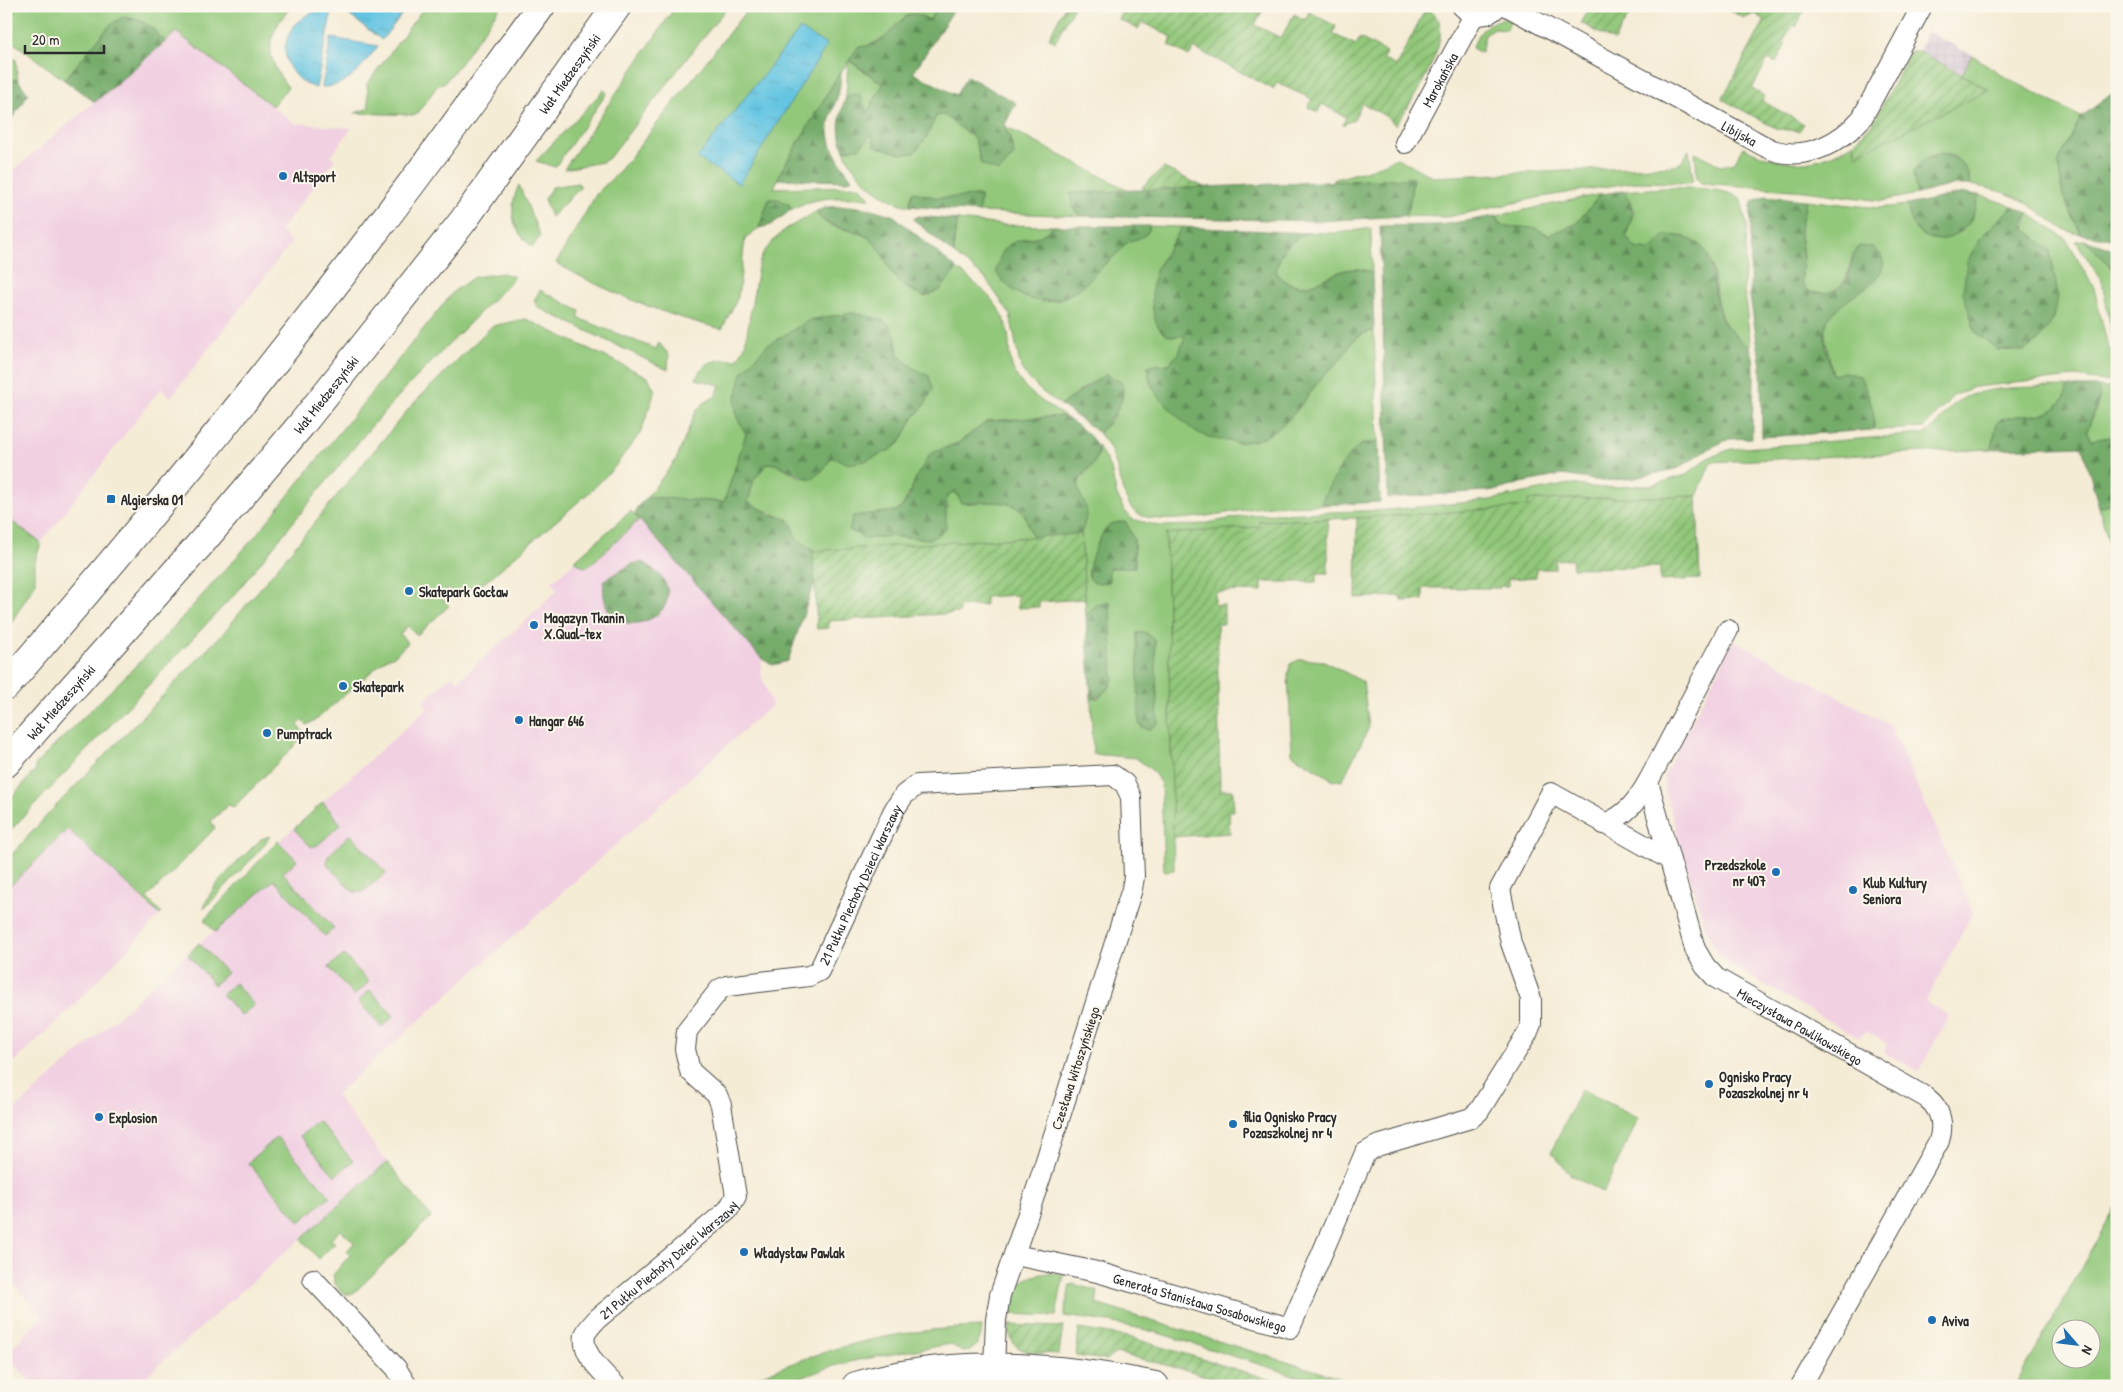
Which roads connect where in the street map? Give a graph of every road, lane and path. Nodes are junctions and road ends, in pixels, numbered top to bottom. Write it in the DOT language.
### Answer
graph roads {
  1 [pos="541,6"];
  2 [pos="617,6"];
  3 [pos="1498,6"];
  4 [pos="1507,6"];
  5 [pos="1922,6"];
  6 [pos="1468,11"];
  7 [pos="1405,143"];
  8 [pos="1728,630"];
  9 [pos="6,686"];
  10 [pos="6,763"];
  11 [pos="1110,774"];
  12 [pos="1648,782"];
  13 [pos="1604,824"];
  14 [pos="1669,859"];
  15 [pos="1015,1255"];
  16 [pos="313,1279"];
  17 [pos="994,1376"];
  18 [pos="408,1386"];
  19 [pos="616,1386"];
  20 [pos="856,1386"];
  21 [pos="1155,1386"];
  22 [pos="1801,1386"];
  1 -- 9 [label="main road"];
  2 -- 10 [label="main road, Wał Miedzeszyński"];
  3 -- 6 [label="street"];
  4 -- 5 [label="street, Libijska"];
  6 -- 7 [label="street, Marokańska"];
  8 -- 12 [label="street"];
  11 -- 15 [label="street, Czesława Witoszyńskiego"];
  11 -- 19 [label="street, 21 Pułku Piechoty Dzieci Warszawy"];
  12 -- 13 [label="street"];
  12 -- 14 [label="street, Mieczysława Pawlikowskiego"];
  13 -- 14 [label="street"];
  13 -- 15 [label="street, Generała Stanisława Sosabowskiego"];
  14 -- 22 [label="street, Mieczysława Pawlikowskiego"];
  15 -- 17 [label="street, Czesława Witoszyńskiego"];
  16 -- 18 [label="street"];
  17 -- 20 [label="main road"];
  17 -- 21 [label="main road"];
}
